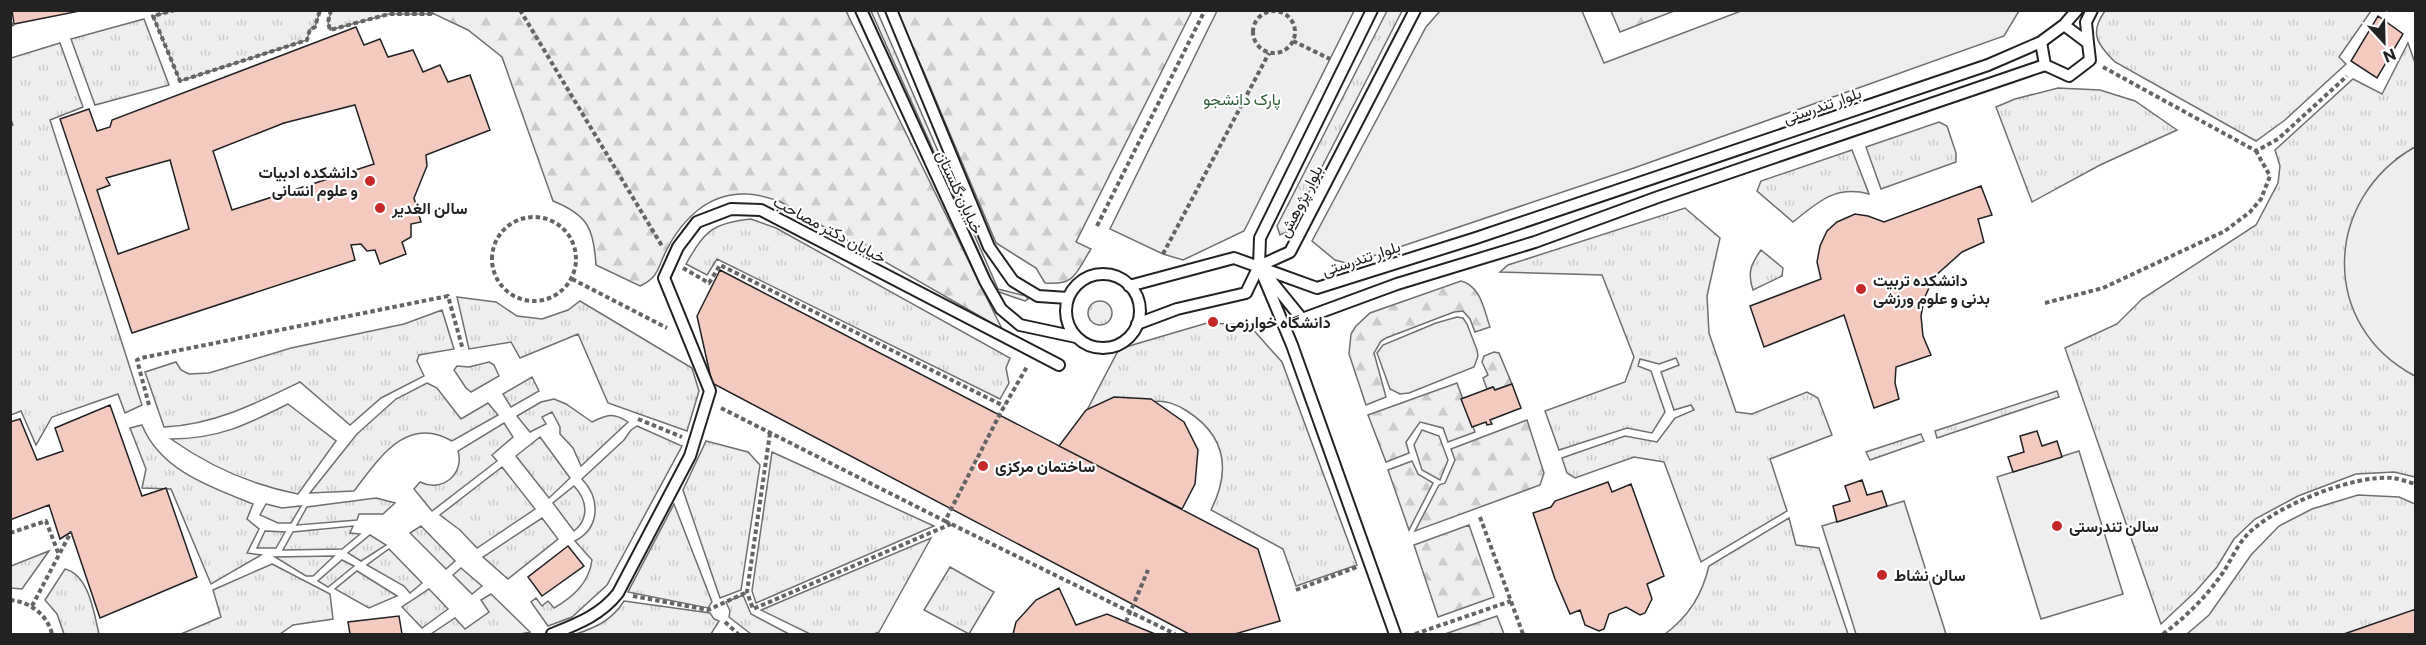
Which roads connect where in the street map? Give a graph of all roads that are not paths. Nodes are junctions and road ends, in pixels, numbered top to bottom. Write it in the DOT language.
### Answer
graph roads {
  1 [pos="861,10"];
  2 [pos="891,10"];
  3 [pos="1372,10"];
  4 [pos="1415,10"];
  5 [pos="2077,10"];
  6 [pos="2092,10"];
  7 [pos="2064,25"];
  8 [pos="2041,42"];
  9 [pos="2088,43"];
  10 [pos="2045,65"];
  11 [pos="1259,266"];
  12 [pos="1129,286"];
  13 [pos="1068,298"];
  14 [pos="1137,324"];
  15 [pos="1076,337"];
  16 [pos="1059,365"];
  17 [pos="552,634"];
  18 [pos="1395,634"];
  1 -- 15 [label="lane, خیابان گلستان"];
  2 -- 13 [label="lane, خیابان گلستان"];
  3 -- 11 [label="lane, بلوار پژوهش"];
  4 -- 11 [label="lane, بلوار پژوهش"];
  5 -- 7 [label="lane"];
  6 -- 9 [label="lane"];
  7 -- 8 [label="lane"];
  7 -- 9 [label="lane"];
  8 -- 10 [label="lane"];
  8 -- 11 [label="lane, بلوار تندرستی"];
  9 -- 10 [label="lane"];
  10 -- 11 [label="lane, بلوار تندرستی"];
  11 -- 12 [label="lane"];
  11 -- 14 [label="lane"];
  11 -- 18 [label="lane"];
  12 -- 13 [label="lane"];
  12 -- 14 [label="lane"];
  13 -- 15 [label="lane"];
  14 -- 15 [label="lane"];
  16 -- 17 [label="lane, خیابان دکتر مصاحب"];
}
